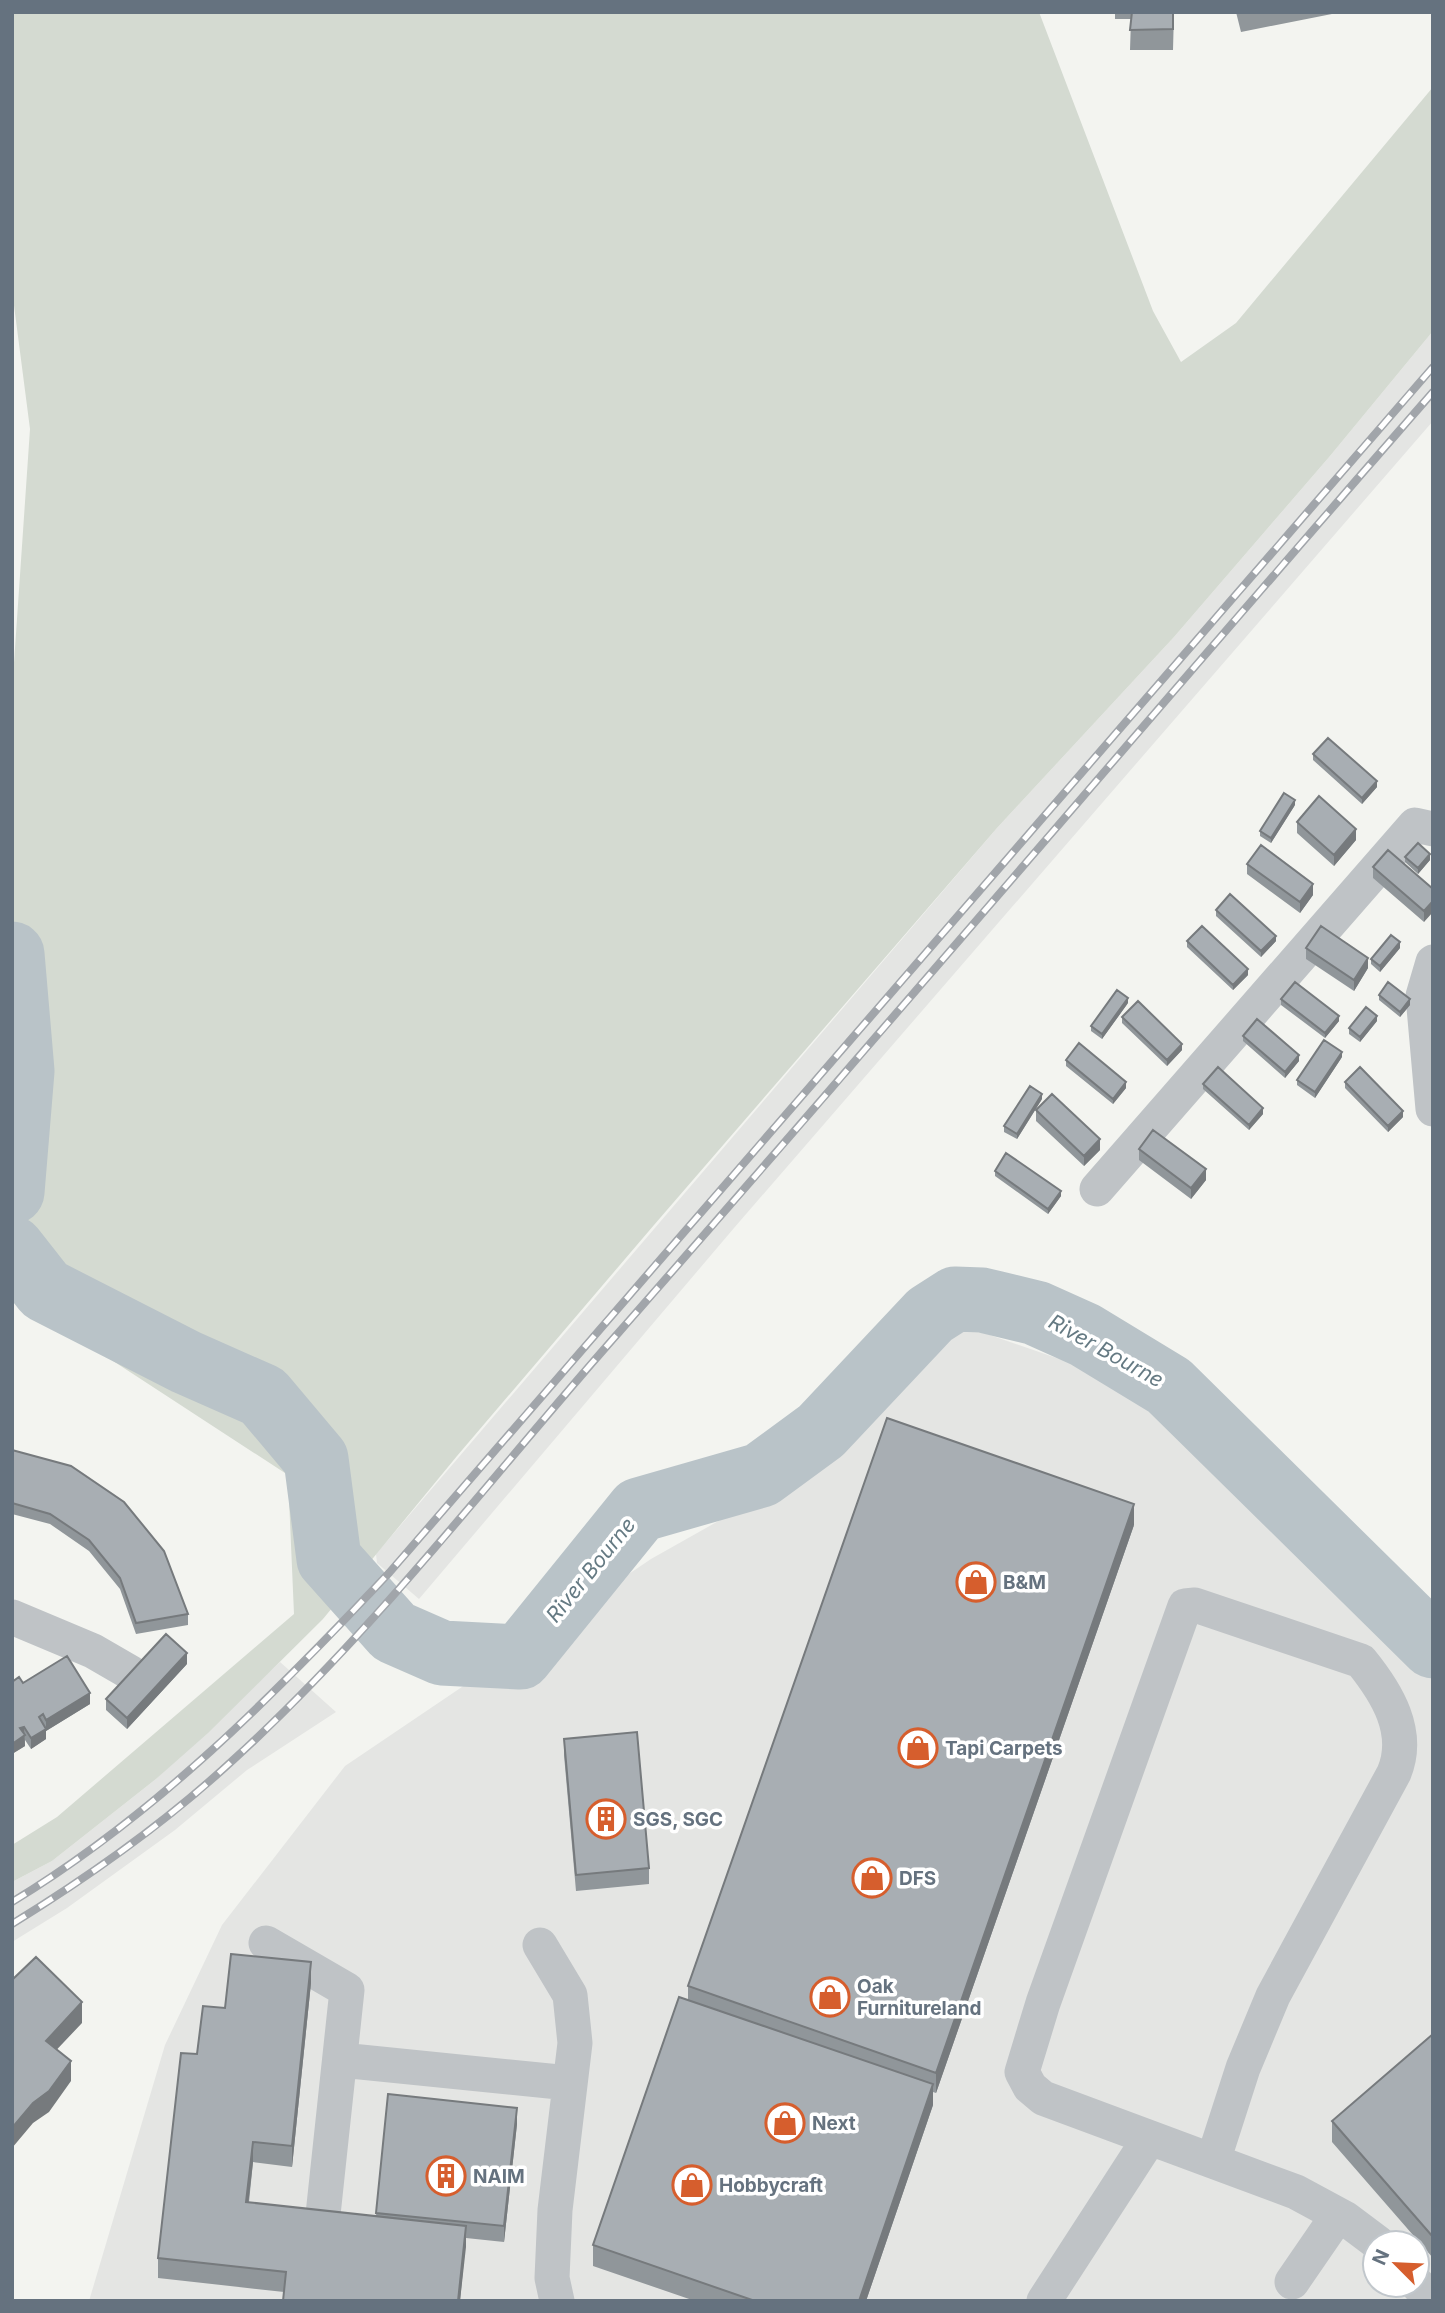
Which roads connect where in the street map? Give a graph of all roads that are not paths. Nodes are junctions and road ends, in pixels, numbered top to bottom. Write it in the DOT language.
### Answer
graph roads {
  1 [pos="1433,829"];
  2 [pos="1433,962"];
  3 [pos="1433,1109"];
  4 [pos="1097,1189"];
  5 [pos="12,1617"];
  6 [pos="131,1674"];
  7 [pos="266,1942"];
  8 [pos="540,1945"];
  9 [pos="341,2060"];
  10 [pos="569,2083"];
  11 [pos="1149,2139"];
  12 [pos="1213,2161"];
  13 [pos="1338,2215"];
  14 [pos="322,2224"];
  15 [pos="1361,2231"];
  16 [pos="1292,2282"];
  17 [pos="557,2301"];
  18 [pos="1044,2301"];
  1 -- 4 [label="lane"];
  2 -- 3 [label="lane"];
  5 -- 6 [label="lane"];
  7 -- 9 [label="lane"];
  8 -- 10 [label="lane"];
  9 -- 10 [label="lane"];
  9 -- 14 [label="lane"];
  10 -- 17 [label="lane"];
  11 -- 12 [label="lane"];
  11 -- 12 [label="lane"];
  11 -- 18 [label="lane"];
  12 -- 13 [label="lane"];
  13 -- 15 [label="lane"];
  13 -- 16 [label="lane"];
}
